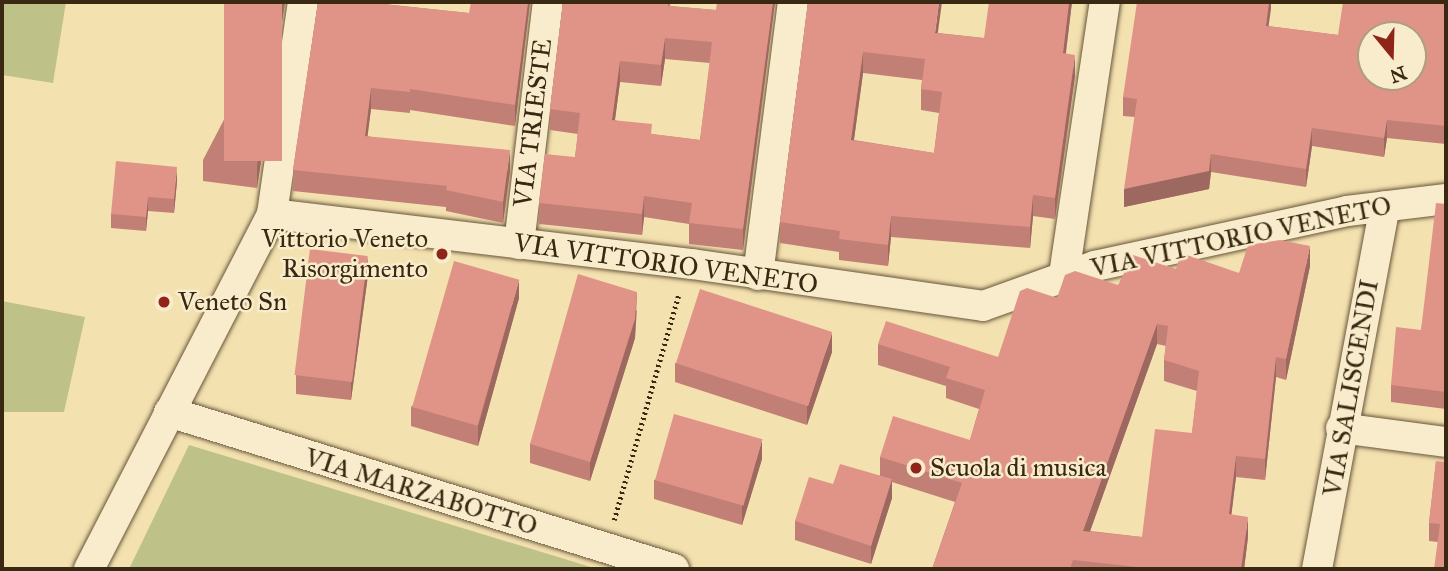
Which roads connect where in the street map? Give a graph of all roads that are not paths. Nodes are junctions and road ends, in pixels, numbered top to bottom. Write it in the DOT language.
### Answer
graph roads {
  1 [pos="303,2"];
  2 [pos="548,2"];
  3 [pos="793,2"];
  4 [pos="1105,2"];
  5 [pos="1446,199"];
  6 [pos="1384,206"];
  7 [pos="272,214"];
  8 [pos="519,244"];
  9 [pos="758,275"];
  10 [pos="1064,275"];
  11 [pos="169,412"];
  12 [pos="1341,428"];
  13 [pos="1446,442"];
  14 [pos="89,569"];
  15 [pos="674,569"];
  16 [pos="1317,569"];
  1 -- 7 [label="street"];
  2 -- 8 [label="street, VIA TRIESTE"];
  3 -- 9 [label="street"];
  4 -- 10 [label="street"];
  5 -- 6 [label="street, VIA VITTORIO VENETO"];
  6 -- 10 [label="street, VIA VITTORIO VENETO"];
  6 -- 12 [label="street, VIA SALISCENDI"];
  7 -- 8 [label="street, VIA VITTORIO VENETO"];
  7 -- 11 [label="street"];
  8 -- 9 [label="street, VIA VITTORIO VENETO"];
  9 -- 10 [label="street, VIA VITTORIO VENETO"];
  11 -- 14 [label="street"];
  11 -- 15 [label="street, VIA MARZABOTTO"];
  12 -- 13 [label="street"];
  12 -- 16 [label="street, VIA SALISCENDI"];
}
